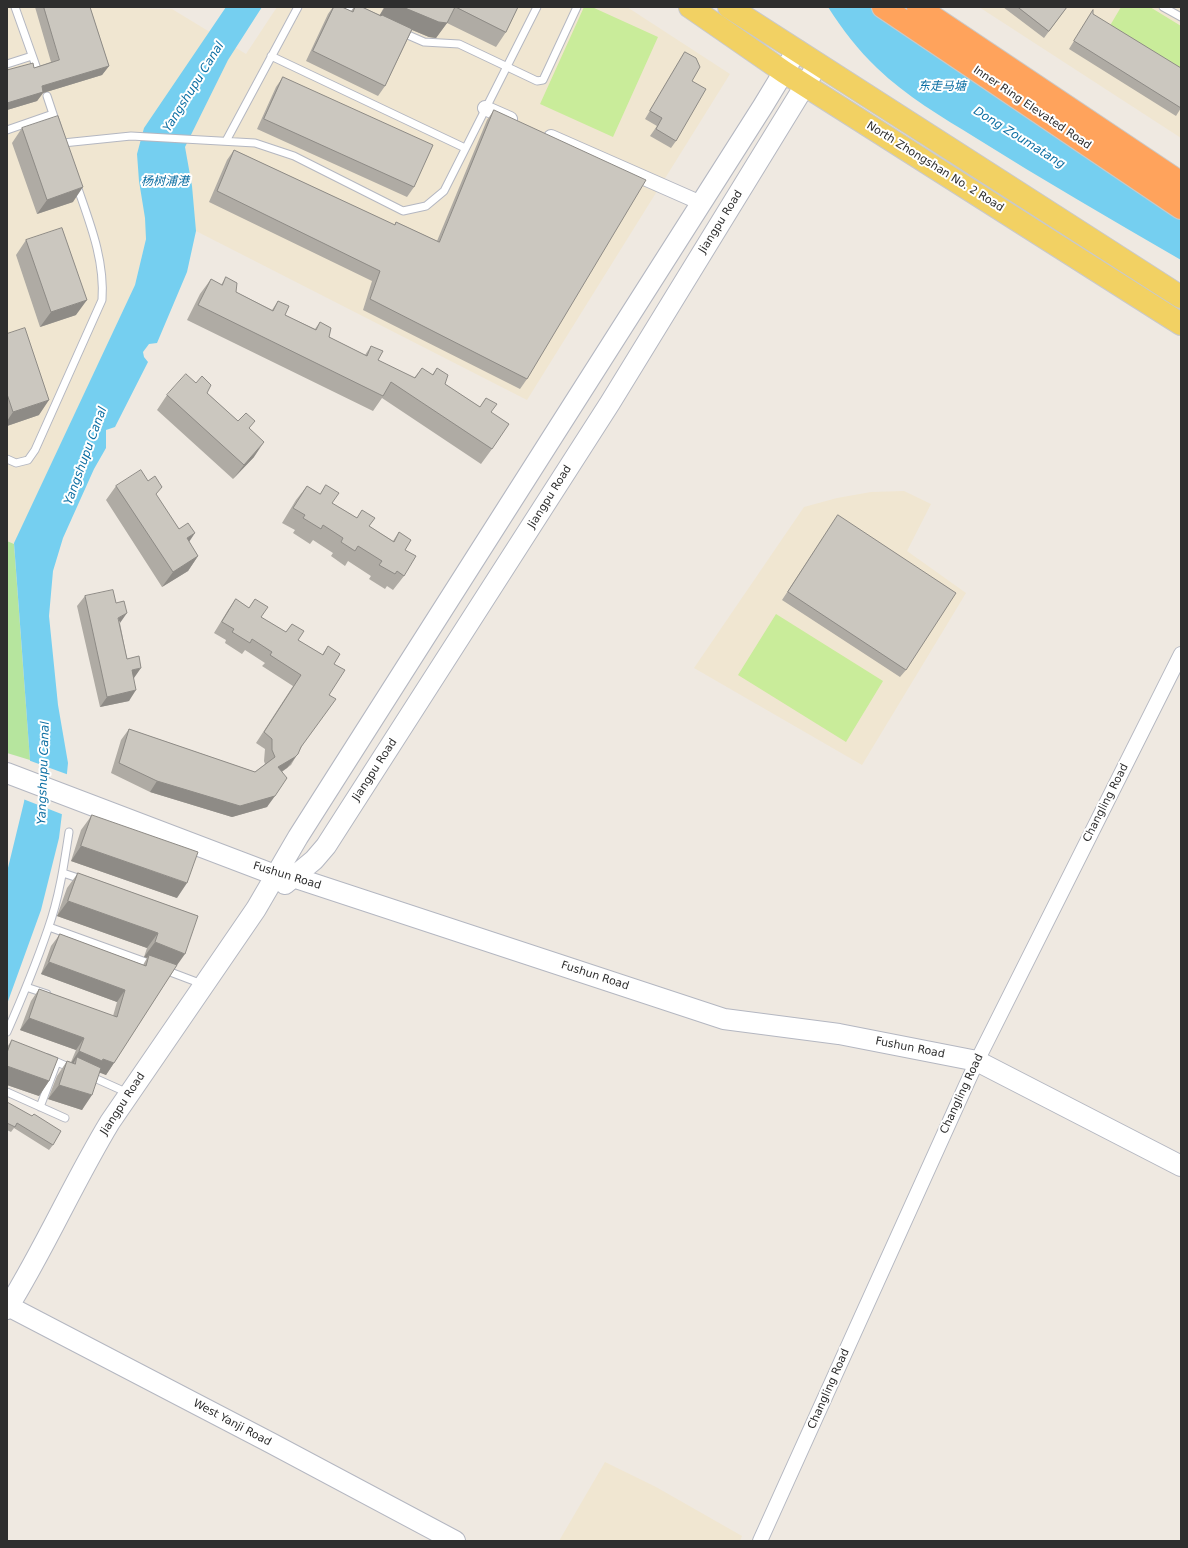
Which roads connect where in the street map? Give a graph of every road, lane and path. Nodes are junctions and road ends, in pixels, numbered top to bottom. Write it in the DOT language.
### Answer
graph roads {
  1 [pos="15,7"];
  2 [pos="298,7"];
  3 [pos="348,7"];
  4 [pos="537,7"];
  5 [pos="577,7"];
  6 [pos="690,7"];
  7 [pos="729,7"];
  8 [pos="883,7"];
  9 [pos="918,7"];
  10 [pos="1163,7"];
  11 [pos="369,17"];
  12 [pos="1181,17"];
  13 [pos="396,29"];
  14 [pos="797,50"];
  15 [pos="32,56"];
  16 [pos="271,56"];
  17 [pos="7,64"];
  18 [pos="818,64"];
  19 [pos="506,66"];
  20 [pos="37,69"];
  21 [pos="784,72"];
  22 [pos="805,86"];
  23 [pos="1043,91"];
  24 [pos="46,96"];
  25 [pos="485,108"];
  26 [pos="53,114"];
  27 [pos="521,124"];
  28 [pos="7,130"];
  29 [pos="536,130"];
  30 [pos="226,141"];
  31 [pos="465,148"];
  32 [pos="1181,172"];
  33 [pos="74,177"];
  34 [pos="1181,183"];
  35 [pos="701,203"];
  36 [pos="1181,208"];
  37 [pos="1181,297"];
  38 [pos="1181,324"];
  39 [pos="7,459"];
  40 [pos="1181,654"];
  41 [pos="16,776"];
  42 [pos="69,832"];
  43 [pos="63,873"];
  44 [pos="284,876"];
  45 [pos="92,882"];
  46 [pos="49,928"];
  47 [pos="204,984"];
  48 [pos="26,987"];
  49 [pos="56,997"];
  50 [pos="7,1032"];
  51 [pos="42,1056"];
  52 [pos="977,1061"];
  53 [pos="57,1062"];
  54 [pos="7,1092"];
  55 [pos="129,1094"];
  56 [pos="40,1107"];
  57 [pos="65,1118"];
  58 [pos="1181,1166"];
  59 [pos="8,1307"];
  60 [pos="455,1541"];
  61 [pos="760,1541"];
  1 -- 15 [label="lane"];
  2 -- 16 [label="lane"];
  3 -- 11 [label="lane"];
  4 -- 19 [label="lane"];
  5 -- 19 [label="lane"];
  6 -- 21 [label="main road, North Zhongshan No. 2 Road"];
  7 -- 14 [label="main road, North Zhongshan No. 2 Road"];
  8 -- 36 [label="highway, Inner Ring Elevated Road"];
  9 -- 23 [label="highway, Inner Ring Elevated Road"];
  10 -- 12 [label="lane"];
  13 -- 19 [label="lane"];
  14 -- 18 [label="main road, North Zhongshan No. 2 Road"];
  14 -- 21 [label="main road, Jiangpu Road"];
  15 -- 17 [label="lane"];
  15 -- 20 [label="lane"];
  16 -- 30 [label="lane"];
  16 -- 31 [label="lane"];
  18 -- 22 [label="main road, Jiangpu Road"];
  18 -- 37 [label="main road, North Zhongshan No. 2 Road"];
  19 -- 25 [label="lane"];
  21 -- 22 [label="main road, North Zhongshan No. 2 Road"];
  21 -- 44 [label="main road, Jiangpu Road"];
  22 -- 38 [label="main road, North Zhongshan No. 2 Road"];
  22 -- 44 [label="main road, Jiangpu Road"];
  23 -- 32 [label="highway"];
  23 -- 34 [label="highway, Inner Ring Elevated Road"];
  24 -- 26 [label="lane"];
  25 -- 27 [label="street"];
  25 -- 31 [label="lane"];
  26 -- 28 [label="lane"];
  26 -- 30 [label="lane"];
  29 -- 35 [label="street"];
  30 -- 31 [label="lane"];
  33 -- 39 [label="lane"];
  40 -- 52 [label="street, Changling Road"];
  41 -- 44 [label="main road, Fushun Road"];
  42 -- 43 [label="lane"];
  43 -- 45 [label="lane"];
  43 -- 46 [label="lane"];
  44 -- 47 [label="main road, Jiangpu Road"];
  44 -- 52 [label="main road, Fushun Road"];
  46 -- 47 [label="lane"];
  46 -- 48 [label="lane"];
  47 -- 55 [label="main road, Jiangpu Road"];
  48 -- 49 [label="lane"];
  48 -- 50 [label="lane"];
  51 -- 53 [label="lane"];
  52 -- 58 [label="main road, Fushun Road"];
  52 -- 61 [label="street, Changling Road"];
  53 -- 55 [label="lane"];
  53 -- 56 [label="lane"];
  54 -- 56 [label="lane"];
  55 -- 59 [label="main road, Jiangpu Road"];
  56 -- 57 [label="lane"];
  59 -- 60 [label="main road, West Yanji Road"];
}
